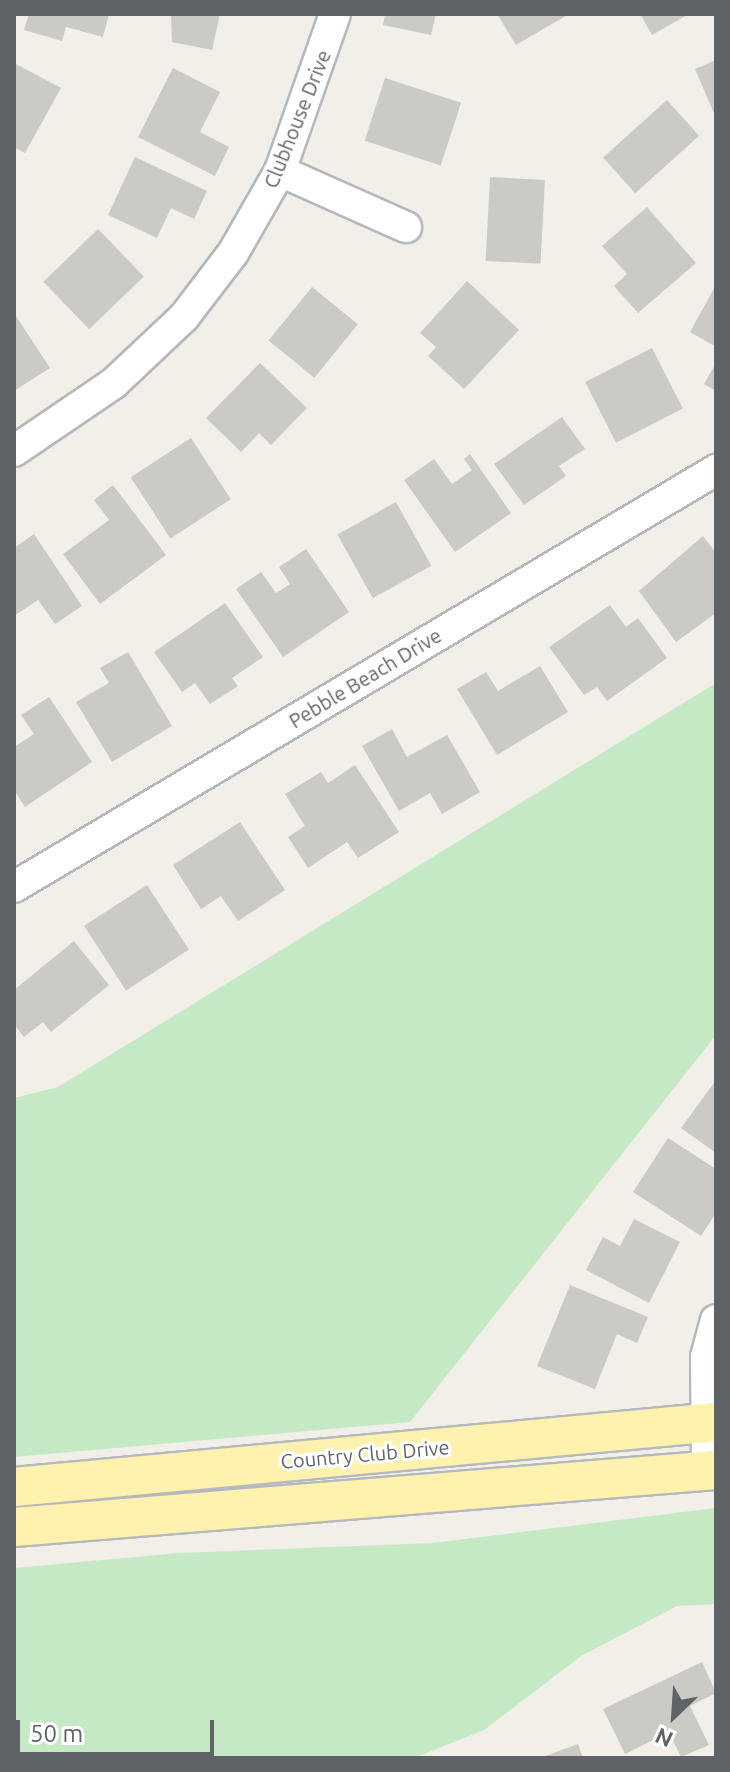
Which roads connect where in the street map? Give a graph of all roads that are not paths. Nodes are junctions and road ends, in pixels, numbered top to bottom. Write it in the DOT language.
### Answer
graph roads {
  1 [pos="335,14"];
  2 [pos="280,171"];
  3 [pos="406,227"];
  4 [pos="14,451"];
  5 [pos="716,470"];
  6 [pos="14,887"];
  7 [pos="716,1320"];
  8 [pos="710,1423"];
  9 [pos="711,1470"];
  10 [pos="14,1487"];
  11 [pos="14,1527"];
  1 -- 2 [label="street, Clubhouse Drive"];
  2 -- 3 [label="street"];
  2 -- 4 [label="street, Clubhouse Drive"];
  5 -- 6 [label="street, Pebble Beach Drive"];
  7 -- 8 [label="street"];
  8 -- 9 [label="street"];
  8 -- 10 [label="main road, Country Club Drive"];
  9 -- 11 [label="main road"];
}
